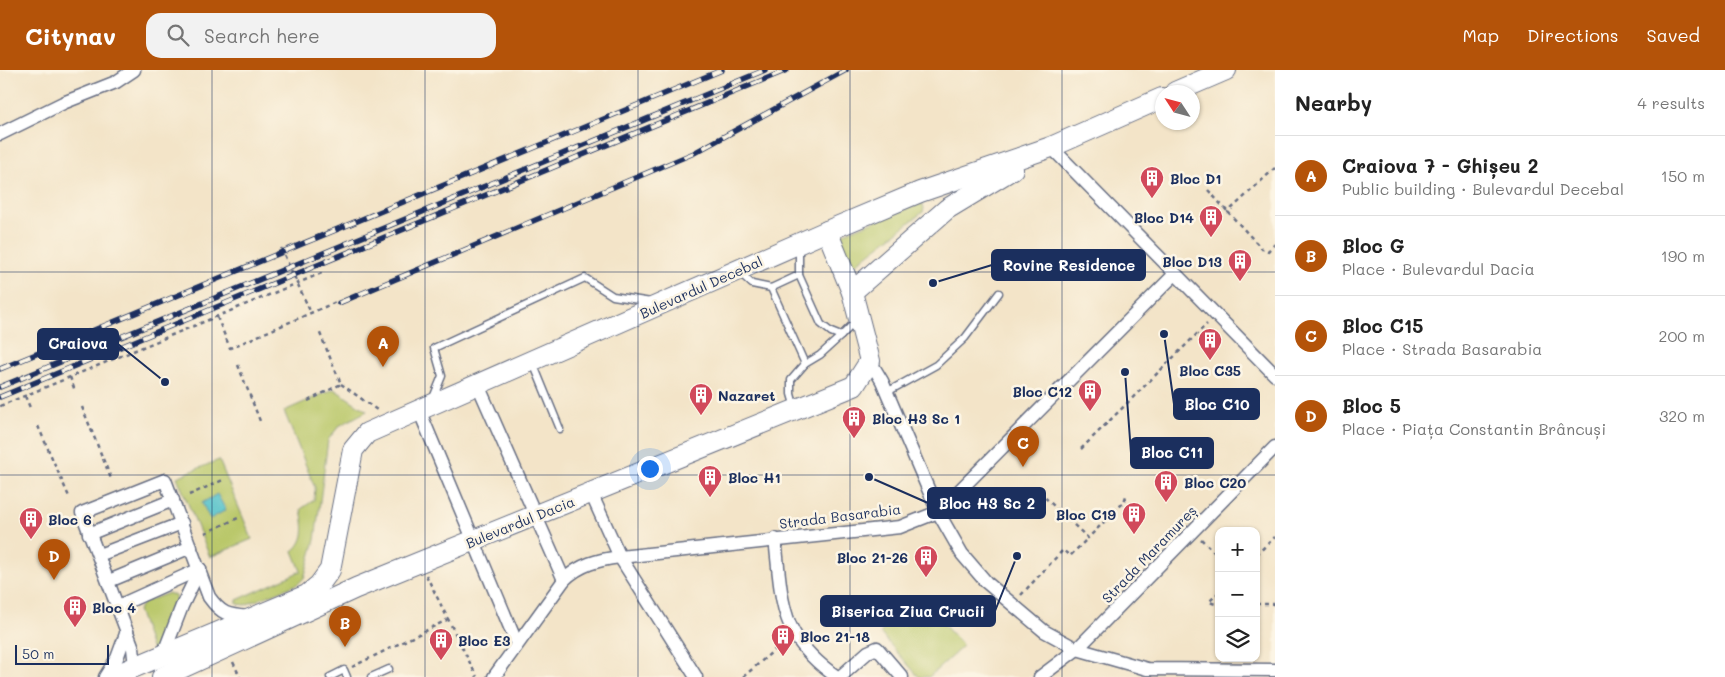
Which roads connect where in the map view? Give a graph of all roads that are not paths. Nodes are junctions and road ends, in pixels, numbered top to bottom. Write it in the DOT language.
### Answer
graph roads {
  1 [pos="134,70"];
  2 [pos="1226,70"];
  3 [pos="1191,85"];
  4 [pos="1155,101"];
  5 [pos="0,134"];
  6 [pos="1051,147"];
  7 [pos="827,231"];
  8 [pos="799,243"];
  9 [pos="737,271"];
  10 [pos="1175,274"];
  11 [pos="799,276"];
  12 [pos="771,288"];
  13 [pos="852,292"];
  14 [pos="999,293"];
  15 [pos="662,304"];
  16 [pos="859,317"];
  17 [pos="841,336"];
  18 [pos="533,361"];
  19 [pos="870,361"];
  20 [pos="805,364"];
  21 [pos="1275,376"];
  22 [pos="478,385"];
  23 [pos="886,392"];
  24 [pos="424,407"];
  25 [pos="795,410"];
  26 [pos="560,429"];
  27 [pos="1275,447"];
  28 [pos="591,493"];
  29 [pos="173,500"];
  30 [pos="938,512"];
  31 [pos="534,516"];
  32 [pos="182,523"];
  33 [pos="90,534"];
  34 [pos="775,539"];
  35 [pos="473,541"];
  36 [pos="191,547"];
  37 [pos="99,556"];
  38 [pos="620,557"];
  39 [pos="200,569"];
  40 [pos="330,570"];
  41 [pos="564,580"];
  42 [pos="109,582"];
  43 [pos="356,588"];
  44 [pos="118,606"];
  45 [pos="254,617"];
  46 [pos="126,631"];
  47 [pos="518,644"];
  48 [pos="1076,649"];
  49 [pos="213,653"];
  50 [pos="163,655"];
  51 [pos="135,666"];
  52 [pos="389,669"];
  53 [pos="1275,670"];
  54 [pos="1221,673"];
  55 [pos="345,674"];
  56 [pos="105,677"];
  57 [pos="111,677"];
  58 [pos="162,677"];
  59 [pos="186,677"];
  60 [pos="330,677"];
  61 [pos="371,677"];
  62 [pos="494,677"];
  63 [pos="696,677"];
  64 [pos="838,677"];
  65 [pos="902,677"];
  66 [pos="1040,677"];
  1 -- 5 [label="street"];
  2 -- 3 [label="main road"];
  4 -- 6 [label="main road, Bulevardul Decebal"];
  6 -- 7 [label="main road, Bulevardul Decebal"];
  6 -- 10 [label="street"];
  6 -- 13 [label="main road, Bulevardul Decebal"];
  7 -- 8 [label="main road, Bulevardul Decebal"];
  7 -- 13 [label="main road"];
  8 -- 9 [label="main road, Bulevardul Decebal"];
  8 -- 11 [label="lane"];
  9 -- 12 [label="lane"];
  9 -- 15 [label="main road, Bulevardul Decebal"];
  10 -- 21 [label="street"];
  10 -- 30 [label="street, Strada Basarabia"];
  11 -- 12 [label="lane"];
  11 -- 17 [label="lane"];
  12 -- 20 [label="lane"];
  13 -- 16 [label="main road"];
  14 -- 23 [label="lane"];
  15 -- 18 [label="main road, Bulevardul Decebal"];
  15 -- 24 [label="lane"];
  16 -- 17 [label="lane"];
  16 -- 19 [label="main road"];
  17 -- 20 [label="lane"];
  18 -- 22 [label="main road, Bulevardul Decebal"];
  18 -- 26 [label="lane"];
  19 -- 23 [label="street"];
  19 -- 25 [label="main road, Bulevardul Dacia"];
  20 -- 25 [label="lane"];
  22 -- 24 [label="main road, Bulevardul Decebal"];
  22 -- 31 [label="street"];
  23 -- 30 [label="street"];
  24 -- 35 [label="street"];
  24 -- 40 [label="main road, Bulevardul Decebal"];
  25 -- 28 [label="main road, Bulevardul Dacia"];
  27 -- 48 [label="street, Strada Maramureș"];
  28 -- 31 [label="main road, Bulevardul Dacia"];
  28 -- 38 [label="street"];
  29 -- 32 [label="street"];
  29 -- 33 [label="street"];
  29 -- 33 [label="street"];
  30 -- 34 [label="street, Strada Basarabia"];
  30 -- 48 [label="street"];
  31 -- 35 [label="main road, Bulevardul Dacia"];
  31 -- 41 [label="street"];
  32 -- 36 [label="street"];
  32 -- 37 [label="street"];
  33 -- 37 [label="street"];
  34 -- 38 [label="street, Strada Basarabia"];
  34 -- 64 [label="street"];
  35 -- 43 [label="main road, Bulevardul Dacia"];
  35 -- 47 [label="street"];
  36 -- 39 [label="street"];
  36 -- 42 [label="street"];
  37 -- 42 [label="street"];
  38 -- 41 [label="street, Strada Basarabia"];
  38 -- 63 [label="street"];
  39 -- 44 [label="street"];
  39 -- 45 [label="street"];
  39 -- 50 [label="street"];
  40 -- 43 [label="main road"];
  40 -- 45 [label="main road"];
  41 -- 47 [label="street, Strada Basarabia"];
  42 -- 44 [label="street"];
  43 -- 49 [label="main road, Bulevardul Dacia"];
  44 -- 46 [label="street"];
  45 -- 50 [label="main road"];
  46 -- 51 [label="street"];
  46 -- 56 [label="street"];
  47 -- 62 [label="street, Strada Basarabia"];
  48 -- 54 [label="street"];
  48 -- 66 [label="street, Strada Maramureș"];
  49 -- 58 [label="main road, Bulevardul Dacia"];
  49 -- 59 [label="main road"];
  50 -- 51 [label="main road"];
  51 -- 57 [label="main road"];
  52 -- 61 [label="lane"];
  53 -- 54 [label="street"];
  55 -- 60 [label="lane"];
  64 -- 65 [label="street"];
}
